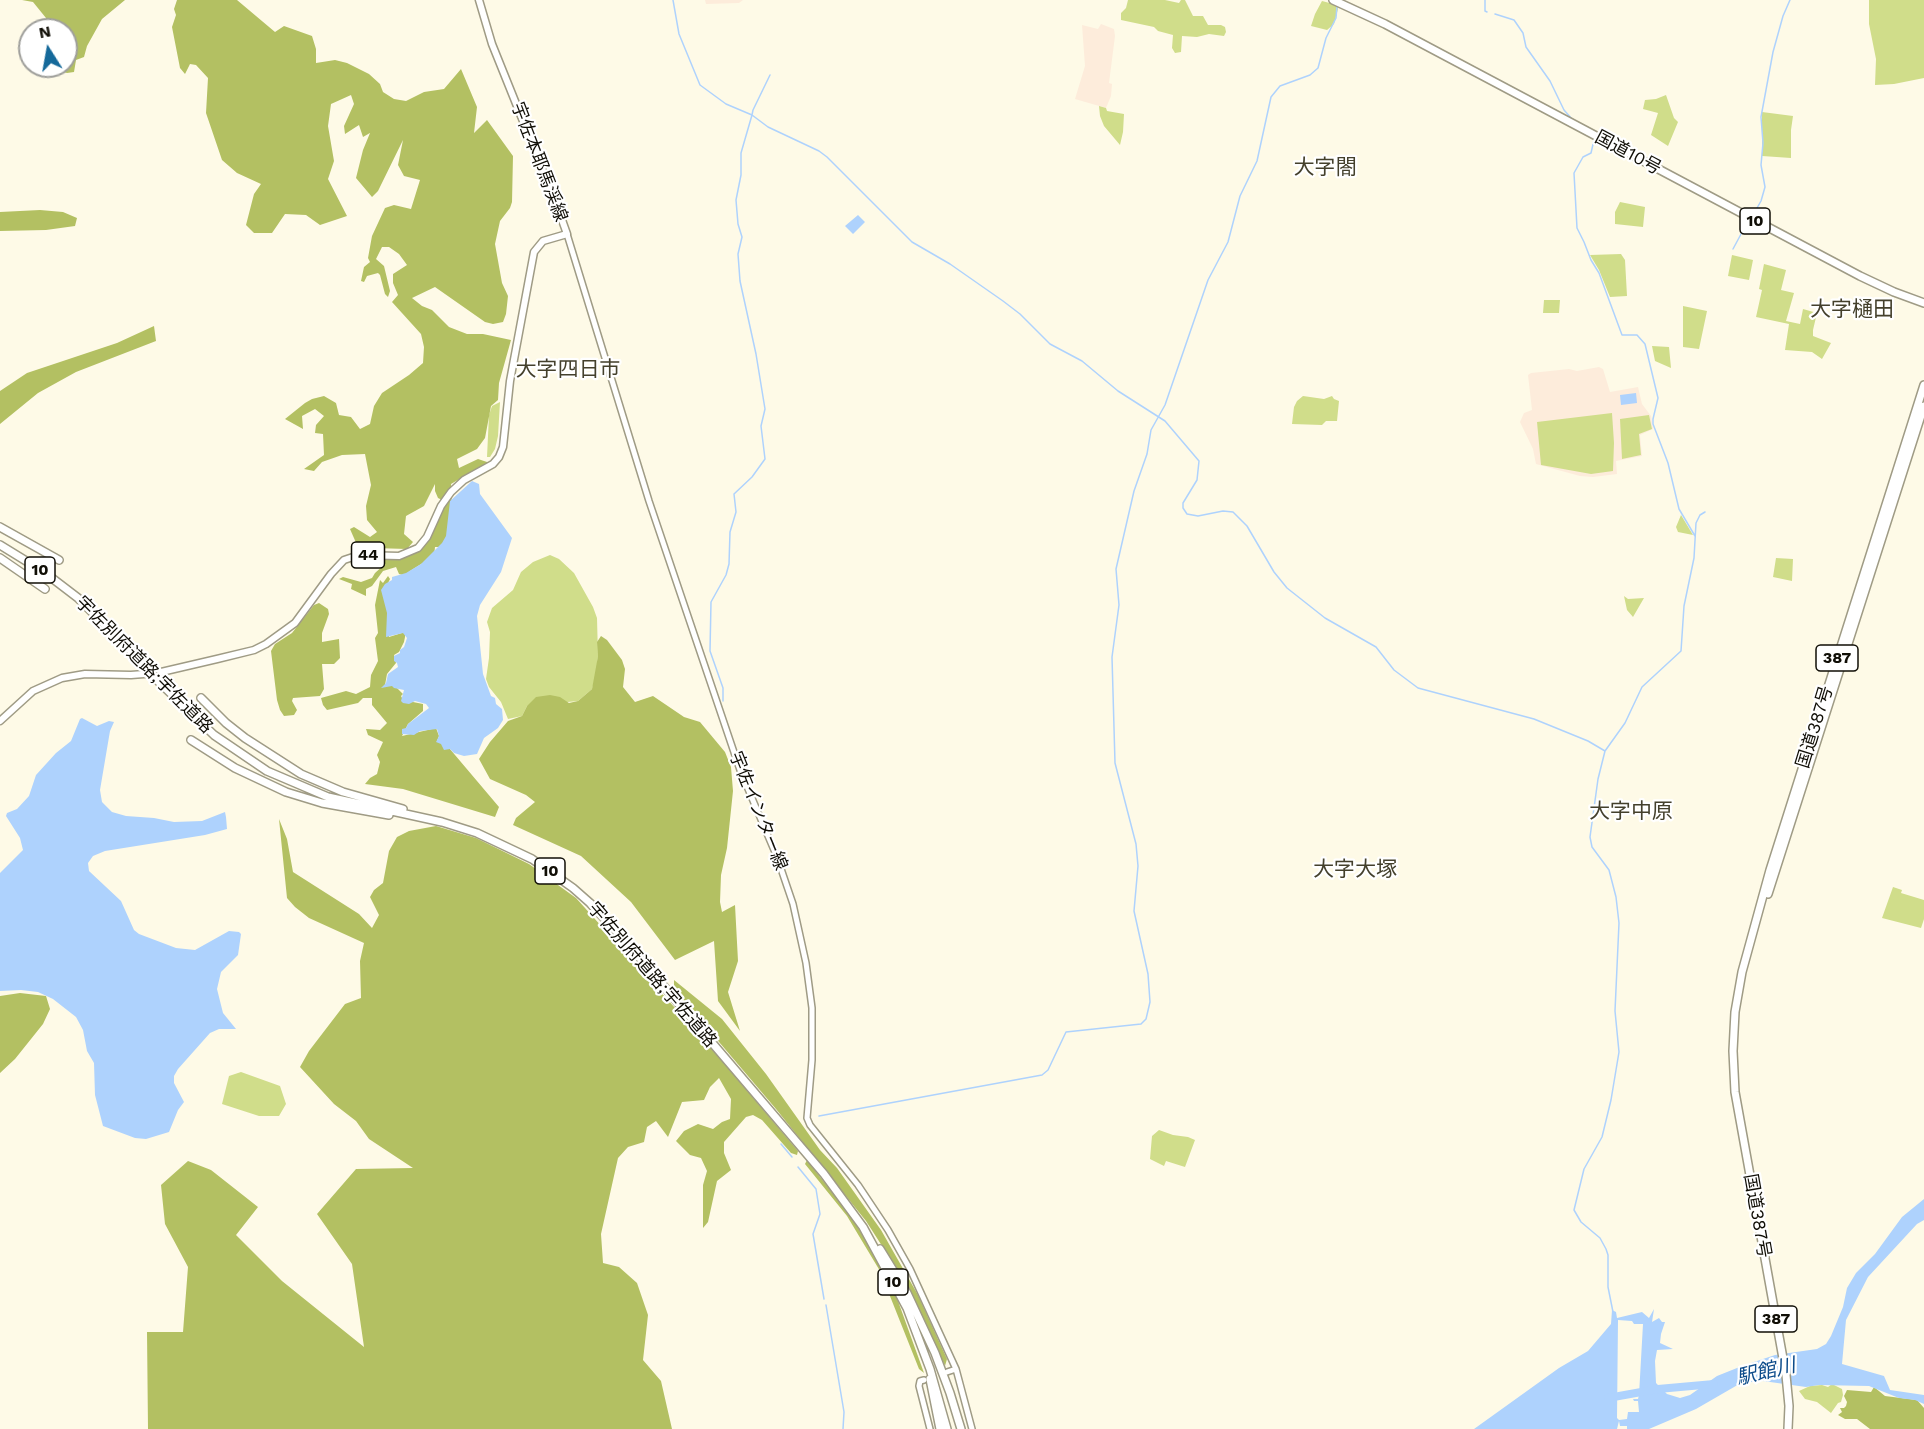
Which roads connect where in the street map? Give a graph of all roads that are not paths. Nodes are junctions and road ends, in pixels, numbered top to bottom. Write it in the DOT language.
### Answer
graph roads {
  1 [pos="479,0"];
  2 [pos="1335,1"];
  3 [pos="567,234"];
  4 [pos="1924,303"];
  5 [pos="1924,385"];
  6 [pos="1924,406"];
  7 [pos="0,527"];
  8 [pos="0,545"];
  9 [pos="0,558"];
  10 [pos="59,560"];
  11 [pos="45,590"];
  12 [pos="201,698"];
  13 [pos="0,721"];
  14 [pos="191,740"];
  15 [pos="442,822"];
  16 [pos="1753,932"];
  17 [pos="844,1201"];
  18 [pos="930,1368"];
  19 [pos="956,1369"];
  20 [pos="947,1372"];
  21 [pos="924,1380"];
  22 [pos="930,1429"];
  23 [pos="940,1429"];
  24 [pos="947,1429"];
  25 [pos="961,1429"];
  26 [pos="972,1429"];
  27 [pos="1788,1429"];
  1 -- 3 [label="main road, 宇佐本耶馬渓線"];
  2 -- 4 [label="highway, 国道10号 / 10"];
  3 -- 13 [label="main road, 宇佐本耶馬渓線 / 44"];
  3 -- 19 [label="main road, 宇佐インター線"];
  5 -- 16 [label="highway, 国道387号 / 387"];
  6 -- 16 [label="highway, 国道387号 / 387"];
  7 -- 10 [label="highway"];
  8 -- 15 [label="highway, 宇佐別府道路;宇佐道路 / 10, bridge"];
  9 -- 11 [label="highway"];
  12 -- 15 [label="highway"];
  14 -- 15 [label="highway"];
  15 -- 17 [label="highway, 宇佐別府道路;宇佐道路 / 10"];
  16 -- 27 [label="highway, 国道387号 / 387"];
  17 -- 18 [label="highway, 宇佐別府道路;宇佐道路 / 10"];
  17 -- 25 [label="highway"];
  18 -- 23 [label="highway"];
  18 -- 24 [label="highway, 宇佐別府道路;宇佐道路 / 10"];
  19 -- 20 [label="main road"];
  19 -- 26 [label="main road, 宇佐インター線"];
  21 -- 22 [label="main road"];
}
